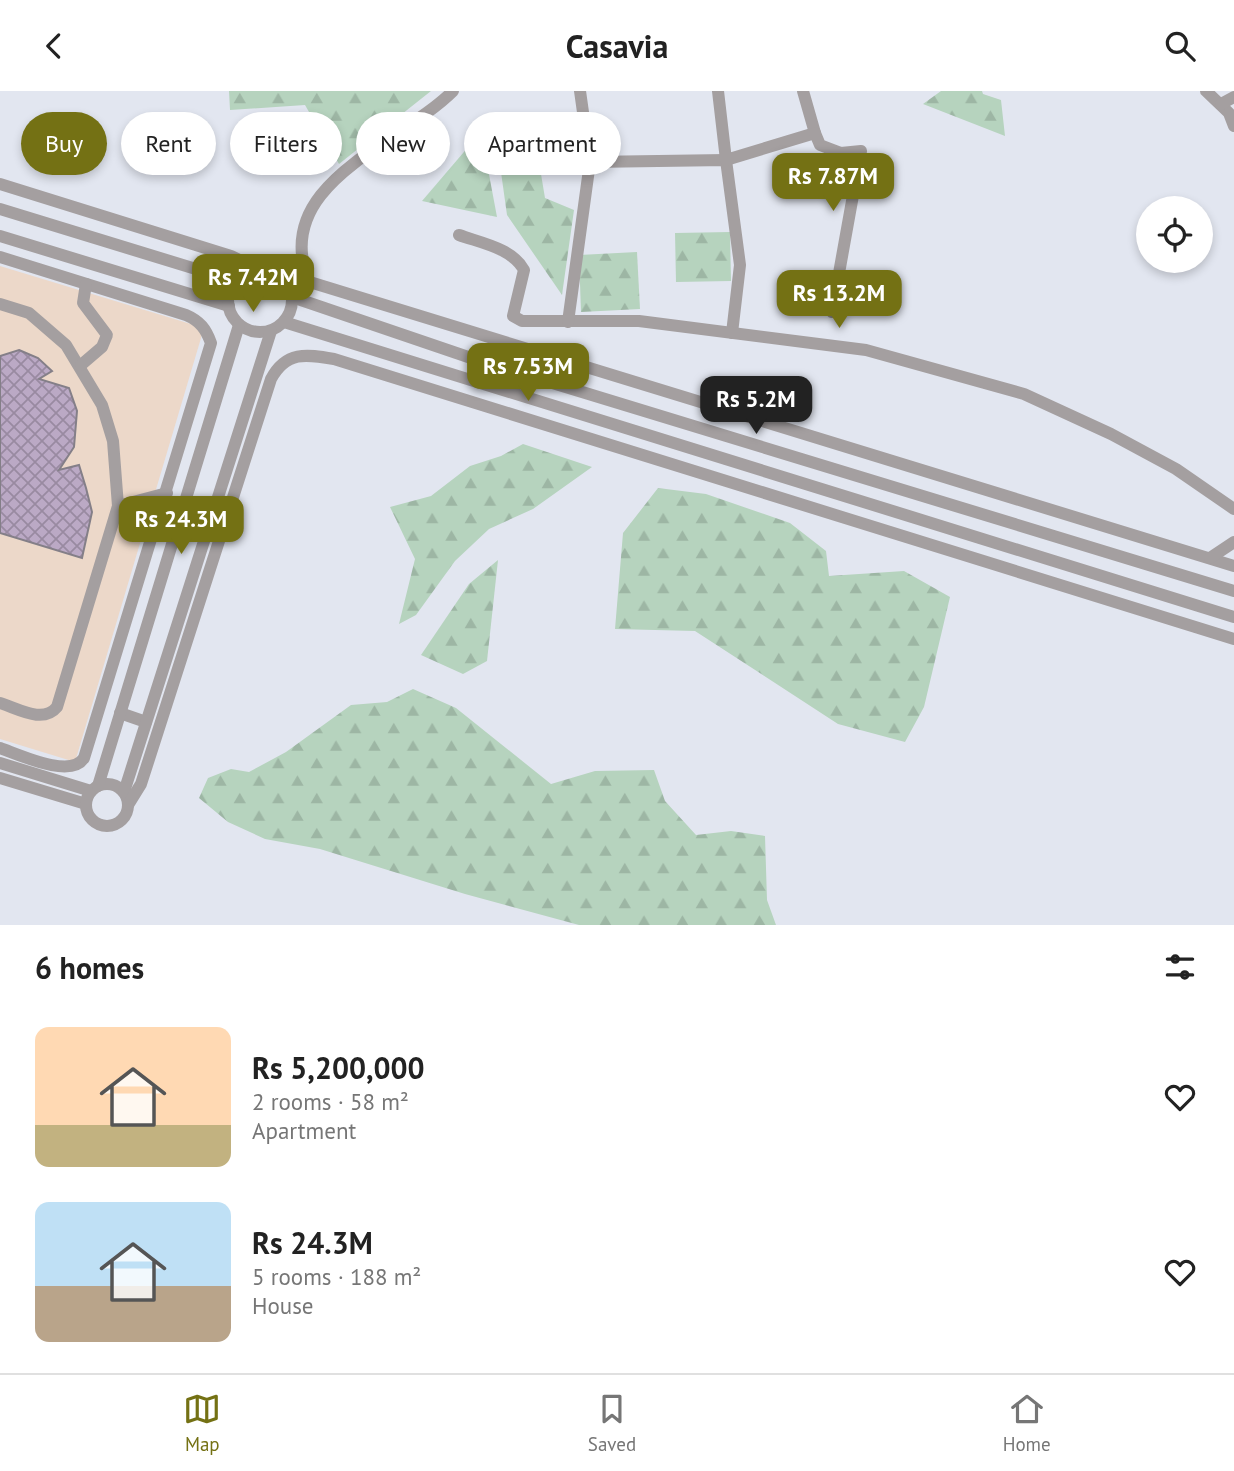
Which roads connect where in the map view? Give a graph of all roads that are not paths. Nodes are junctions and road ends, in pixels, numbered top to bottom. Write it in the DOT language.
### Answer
graph roads {
  1 [pos="453,91"];
  2 [pos="580,91"];
  3 [pos="718,91"];
  4 [pos="803,91"];
  5 [pos="1206,91"];
  6 [pos="1234,97"];
  7 [pos="1221,104"];
  8 [pos="583,112"];
  9 [pos="1234,126"];
  10 [pos="815,133"];
  11 [pos="726,160"];
  12 [pos="621,162"];
  13 [pos="588,175"];
  14 [pos="0,184"];
  15 [pos="0,209"];
  16 [pos="459,235"];
  17 [pos="0,236"];
  18 [pos="0,257"];
  19 [pos="256,268"];
  20 [pos="284,278"];
  21 [pos="235,281"];
  22 [pos="309,282"];
  23 [pos="86,284"];
  24 [pos="292,297"];
  25 [pos="0,304"];
  26 [pos="229,306"];
  27 [pos="832,312"];
  28 [pos="284,322"];
  29 [pos="568,322"];
  30 [pos="239,325"];
  31 [pos="271,331"];
  32 [pos="732,333"];
  33 [pos="80,365"];
  34 [pos="167,493"];
  35 [pos="118,506"];
  36 [pos="1234,509"];
  37 [pos="1234,542"];
  38 [pos="1210,558"];
  39 [pos="1234,566"];
  40 [pos="1234,591"];
  41 [pos="1234,617"];
  42 [pos="1234,639"];
  43 [pos="0,703"];
  44 [pos="120,713"];
  45 [pos="146,722"];
  46 [pos="0,748"];
  47 [pos="0,763"];
  48 [pos="0,778"];
  49 [pos="94,788"];
  50 [pos="124,792"];
  51 [pos="86,804"];
  52 [pos="128,805"];
  1 -- 22 [label="street"];
  2 -- 8 [label="street"];
  3 -- 11 [label="street"];
  4 -- 10 [label="street"];
  5 -- 7 [label="street"];
  6 -- 7 [label="street"];
  7 -- 9 [label="street"];
  10 -- 11 [label="street"];
  10 -- 27 [label="street"];
  11 -- 12 [label="street"];
  11 -- 32 [label="street"];
  13 -- 29 [label="street"];
  14 -- 19 [label="street"];
  15 -- 21 [label="street"];
  16 -- 29 [label="street"];
  17 -- 26 [label="street"];
  18 -- 23 [label="street"];
  19 -- 20 [label="street"];
  19 -- 21 [label="street"];
  20 -- 22 [label="street"];
  20 -- 24 [label="street"];
  21 -- 26 [label="street"];
  22 -- 38 [label="street"];
  23 -- 33 [label="street"];
  23 -- 34 [label="street"];
  24 -- 28 [label="street"];
  24 -- 40 [label="street"];
  25 -- 33 [label="street"];
  26 -- 30 [label="street"];
  28 -- 31 [label="street"];
  28 -- 41 [label="street"];
  29 -- 32 [label="street"];
  30 -- 31 [label="street"];
  30 -- 44 [label="street"];
  31 -- 45 [label="street"];
  32 -- 36 [label="street"];
  33 -- 35 [label="street"];
  34 -- 35 [label="street"];
  34 -- 46 [label="street"];
  35 -- 43 [label="street"];
  37 -- 38 [label="street"];
  38 -- 39 [label="street"];
  42 -- 52 [label="street"];
  44 -- 45 [label="street"];
  44 -- 49 [label="street"];
  45 -- 50 [label="street"];
  47 -- 49 [label="street"];
  48 -- 51 [label="street"];
  49 -- 50 [label="street"];
  49 -- 51 [label="street"];
  50 -- 52 [label="street"];
  51 -- 52 [label="street"];
}
